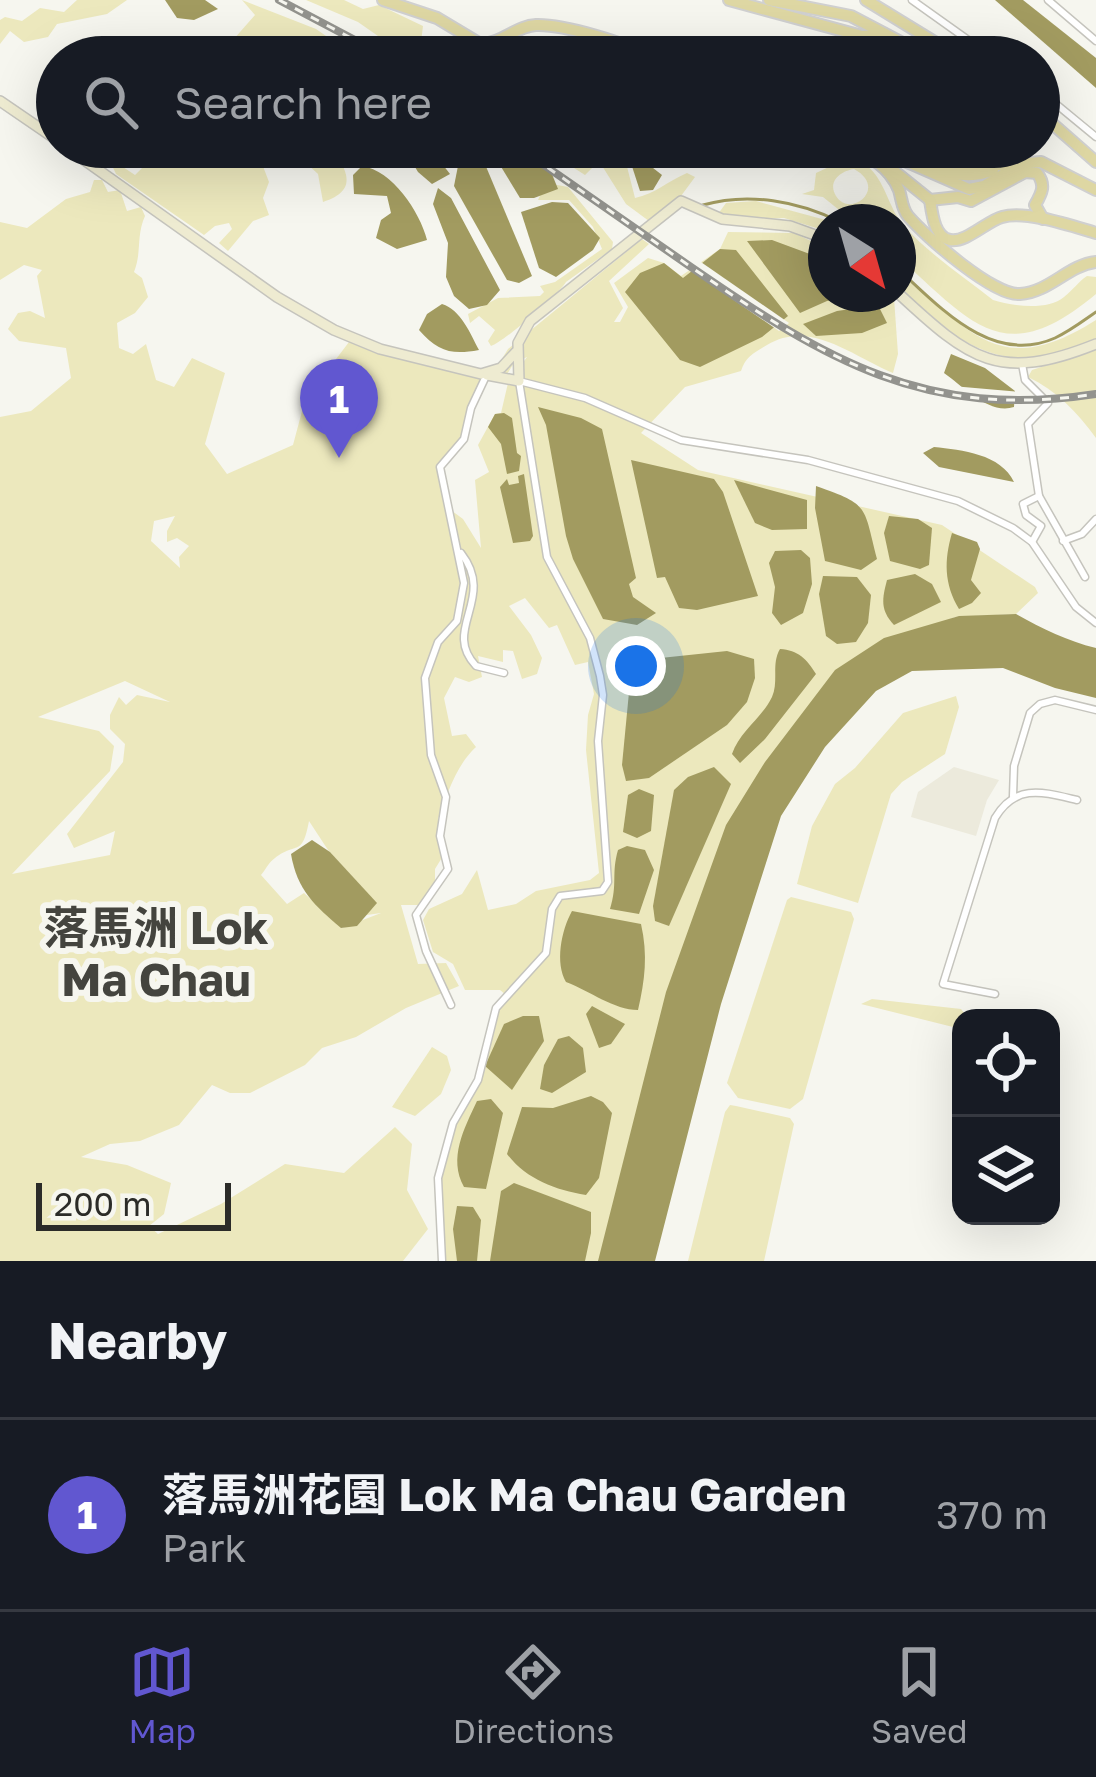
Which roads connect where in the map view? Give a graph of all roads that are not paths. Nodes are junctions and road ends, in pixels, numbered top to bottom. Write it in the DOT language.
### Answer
graph roads {
  1 [pos="383,0"];
  2 [pos="729,0"];
  3 [pos="769,0"];
  4 [pos="866,0"];
  5 [pos="912,0"];
  6 [pos="1048,0"];
  7 [pos="882,35"];
  8 [pos="466,36"];
  9 [pos="512,36"];
  10 [pos="590,36"];
  11 [pos="925,36"];
  12 [pos="963,36"];
  13 [pos="1096,41"];
  14 [pos="0,101"];
  15 [pos="1060,107"];
  16 [pos="1060,123"];
  17 [pos="36,126"];
  18 [pos="1060,128"];
  19 [pos="1096,137"];
  20 [pos="1096,152"];
  21 [pos="1096,161"];
  22 [pos="96,168"];
  23 [pos="883,168"];
  24 [pos="890,168"];
  25 [pos="915,168"];
  26 [pos="944,168"];
  27 [pos="1002,168"];
  28 [pos="1014,168"];
  29 [pos="1050,168"];
  30 [pos="1096,190"];
  31 [pos="930,200"];
  32 [pos="1042,219"];
  33 [pos="808,232"];
  34 [pos="1096,233"];
  35 [pos="1096,262"];
  36 [pos="916,308"];
  37 [pos="1096,344"];
  38 [pos="516,352"];
  39 [pos="1022,364"];
  40 [pos="487,374"];
  41 [pos="519,381"];
  42 [pos="1039,496"];
  43 [pos="1096,519"];
  44 [pos="1064,541"];
  45 [pos="1032,542"];
  46 [pos="459,550"];
  47 [pos="1085,577"];
  48 [pos="1096,623"];
  49 [pos="504,673"];
  50 [pos="1096,710"];
  51 [pos="1013,796"];
  52 [pos="1077,800"];
  53 [pos="995,994"];
  54 [pos="451,1005"];
  55 [pos="442,1261"];
  1 -- 8 [label="main road"];
  2 -- 7 [label="main road"];
  3 -- 7 [label="main road"];
  4 -- 11 [label="main road"];
  5 -- 12 [label="street"];
  6 -- 13 [label="street"];
  9 -- 10 [label="main road"];
  14 -- 17 [label="street"];
  15 -- 19 [label="street"];
  16 -- 20 [label="main road"];
  18 -- 21 [label="main road"];
  22 -- 40 [label="street"];
  23 -- 35 [label="main road"];
  24 -- 31 [label="main road"];
  25 -- 28 [label="main road"];
  26 -- 27 [label="main road"];
  29 -- 30 [label="main road"];
  31 -- 32 [label="main road"];
  31 -- 32 [label="main road"];
  32 -- 34 [label="main road"];
  33 -- 38 [label="street"];
  36 -- 39 [label="street"];
  37 -- 39 [label="street"];
  38 -- 40 [label="street"];
  38 -- 41 [label="street"];
  39 -- 42 [label="street"];
  40 -- 41 [label="street"];
  40 -- 46 [label="street"];
  41 -- 45 [label="street"];
  41 -- 55 [label="street"];
  42 -- 44 [label="street"];
  42 -- 45 [label="street"];
  43 -- 44 [label="street"];
  44 -- 47 [label="street"];
  45 -- 48 [label="street"];
  46 -- 49 [label="street"];
  46 -- 54 [label="street"];
  50 -- 51 [label="street"];
  51 -- 52 [label="street"];
  51 -- 53 [label="street"];
}
